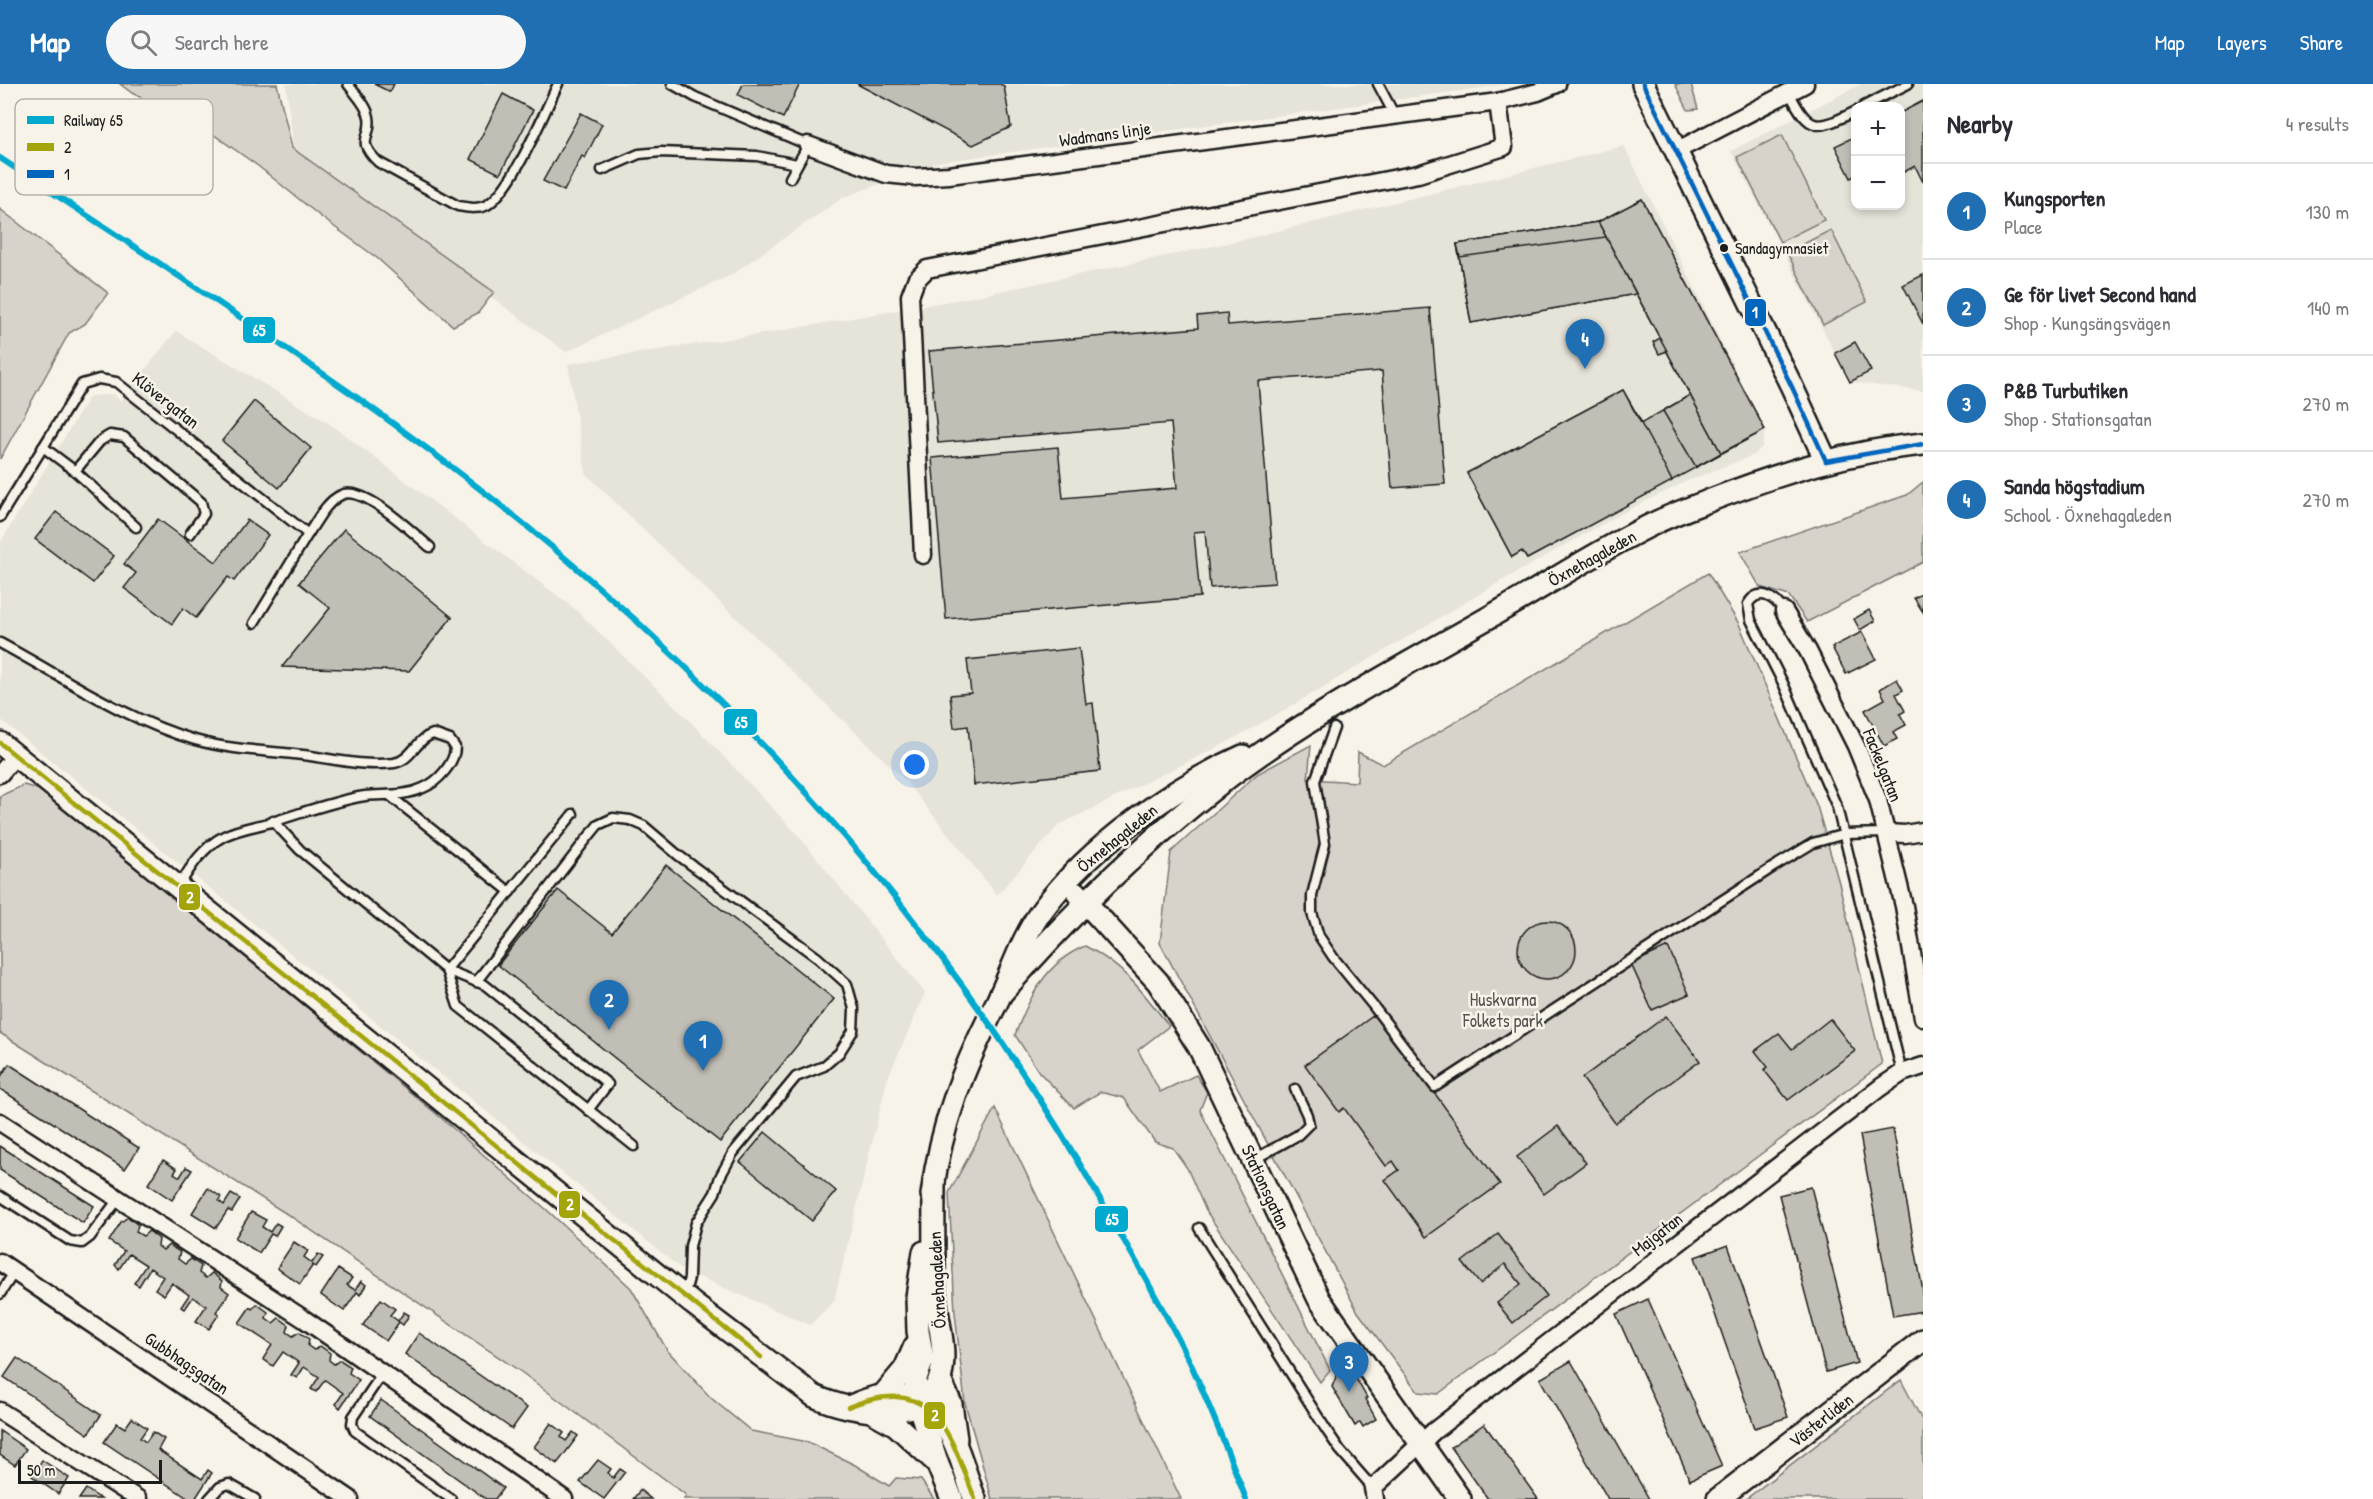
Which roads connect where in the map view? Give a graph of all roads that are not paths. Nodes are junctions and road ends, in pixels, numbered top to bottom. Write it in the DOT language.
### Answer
graph roads {
  1 [pos="348,84"];
  2 [pos="558,84"];
  3 [pos="672,84"];
  4 [pos="1378,84"];
  5 [pos="1557,84"];
  6 [pos="1643,84"];
  7 [pos="1908,84"];
  8 [pos="1796,87"];
  9 [pos="1498,102"];
  10 [pos="1872,102"];
  11 [pos="1851,114"];
  12 [pos="1395,116"];
  13 [pos="808,145"];
  14 [pos="1676,152"];
  15 [pos="797,164"];
  16 [pos="602,170"];
  17 [pos="790,178"];
  18 [pos="1923,444"];
  19 [pos="43,447"];
  20 [pos="1826,461"];
  21 [pos="75,471"];
  22 [pos="0,517"];
  23 [pos="136,527"];
  24 [pos="190,534"];
  25 [pos="308,534"];
  26 [pos="430,547"];
  27 [pos="923,555"];
  28 [pos="1784,611"];
  29 [pos="254,623"];
  30 [pos="0,643"];
  31 [pos="1334,728"];
  32 [pos="1287,736"];
  33 [pos="8,749"];
  34 [pos="0,774"];
  35 [pos="389,795"];
  36 [pos="573,814"];
  37 [pos="273,821"];
  38 [pos="1923,831"];
  39 [pos="1886,833"];
  40 [pos="1845,834"];
  41 [pos="1065,882"];
  42 [pos="179,886"];
  43 [pos="510,892"];
  44 [pos="1087,903"];
  45 [pos="446,970"];
  46 [pos="476,982"];
  47 [pos="1000,995"];
  48 [pos="1923,1018"];
  49 [pos="1923,1066"];
  50 [pos="1902,1073"];
  51 [pos="1295,1089"];
  52 [pos="588,1110"];
  53 [pos="0,1122"];
  54 [pos="634,1146"];
  55 [pos="1253,1160"];
  56 [pos="933,1181"];
  57 [pos="0,1196"];
  58 [pos="119,1198"];
  59 [pos="1199,1228"];
  60 [pos="0,1262"];
  61 [pos="15,1271"];
  62 [pos="0,1294"];
  63 [pos="684,1297"];
  64 [pos="918,1331"];
  65 [pos="1923,1340"];
  66 [pos="382,1374"];
  67 [pos="940,1380"];
  68 [pos="878,1403"];
  69 [pos="918,1403"];
  70 [pos="0,1411"];
  71 [pos="1421,1443"];
  72 [pos="959,1457"];
  73 [pos="938,1465"];
  74 [pos="1374,1494"];
  75 [pos="138,1499"];
  76 [pos="209,1499"];
  77 [pos="255,1499"];
  78 [pos="350,1499"];
  79 [pos="451,1499"];
  80 [pos="564,1499"];
  81 [pos="952,1499"];
  82 [pos="975,1499"];
  83 [pos="1460,1499"];
  84 [pos="1718,1499"];
  1 -- 2 [label="lane"];
  3 -- 13 [label="lane, Wadmans linje"];
  4 -- 12 [label="lane"];
  5 -- 9 [label="street, Wadmans linje"];
  6 -- 14 [label="street"];
  7 -- 10 [label="lane"];
  8 -- 11 [label="lane"];
  8 -- 14 [label="street"];
  9 -- 12 [label="street, Wadmans linje"];
  9 -- 27 [label="street"];
  12 -- 13 [label="street, Wadmans linje"];
  13 -- 15 [label="lane"];
  14 -- 20 [label="street"];
  15 -- 16 [label="lane"];
  15 -- 17 [label="lane"];
  18 -- 20 [label="street, Öxnehagaleden"];
  19 -- 21 [label="lane"];
  19 -- 22 [label="lane, Klövergatan"];
  19 -- 25 [label="lane, Klövergatan"];
  20 -- 32 [label="street, Öxnehagaleden"];
  21 -- 23 [label="lane"];
  21 -- 24 [label="lane"];
  25 -- 26 [label="lane"];
  25 -- 29 [label="lane"];
  28 -- 39 [label="street, Fackelgatan"];
  28 -- 40 [label="lane"];
  30 -- 35 [label="lane"];
  31 -- 40 [label="lane"];
  32 -- 41 [label="street, Öxnehagaleden"];
  32 -- 44 [label="street, Öxnehagaleden"];
  33 -- 34 [label="street"];
  33 -- 42 [label="street"];
  35 -- 37 [label="lane"];
  35 -- 43 [label="lane"];
  36 -- 43 [label="lane"];
  37 -- 42 [label="lane"];
  37 -- 45 [label="lane"];
  38 -- 39 [label="street"];
  39 -- 40 [label="lane"];
  39 -- 48 [label="street, Fackelgatan"];
  40 -- 50 [label="lane"];
  41 -- 44 [label="street, Stationsgatan"];
  41 -- 47 [label="street, Öxnehagaleden"];
  42 -- 63 [label="street"];
  43 -- 45 [label="lane"];
  44 -- 47 [label="street, Öxnehagaleden"];
  44 -- 55 [label="street, Stationsgatan"];
  45 -- 46 [label="lane"];
  45 -- 52 [label="lane"];
  46 -- 52 [label="lane"];
  46 -- 63 [label="lane"];
  47 -- 56 [label="street, Öxnehagaleden"];
  49 -- 50 [label="street, Majgatan"];
  50 -- 71 [label="street, Majgatan"];
  51 -- 55 [label="lane"];
  52 -- 54 [label="lane"];
  53 -- 58 [label="street"];
  55 -- 71 [label="street, Stationsgatan"];
  56 -- 64 [label="street, Öxnehagaleden"];
  56 -- 67 [label="street, Öxnehagaleden"];
  57 -- 58 [label="lane"];
  58 -- 66 [label="street"];
  59 -- 74 [label="lane"];
  60 -- 61 [label="street, Gubbhagsgatan"];
  61 -- 62 [label="lane"];
  61 -- 78 [label="street, Gubbhagsgatan"];
  63 -- 68 [label="street"];
  64 -- 68 [label="street"];
  64 -- 69 [label="street, Öxnehagaleden"];
  65 -- 84 [label="street, Västerliden"];
  66 -- 79 [label="lane"];
  66 -- 80 [label="street"];
  67 -- 69 [label="street"];
  67 -- 72 [label="street, Öxnehagaleden"];
  68 -- 69 [label="street"];
  68 -- 73 [label="street"];
  69 -- 72 [label="street, Öxnehagaleden"];
  69 -- 73 [label="street, Öxnehagaleden"];
  70 -- 75 [label="street"];
  71 -- 74 [label="street, Majgatan"];
  71 -- 83 [label="street, Stationsgatan"];
  72 -- 82 [label="street, Öxnehagaleden"];
  73 -- 81 [label="street, Öxnehagaleden"];
  76 -- 77 [label="lane"];
}
